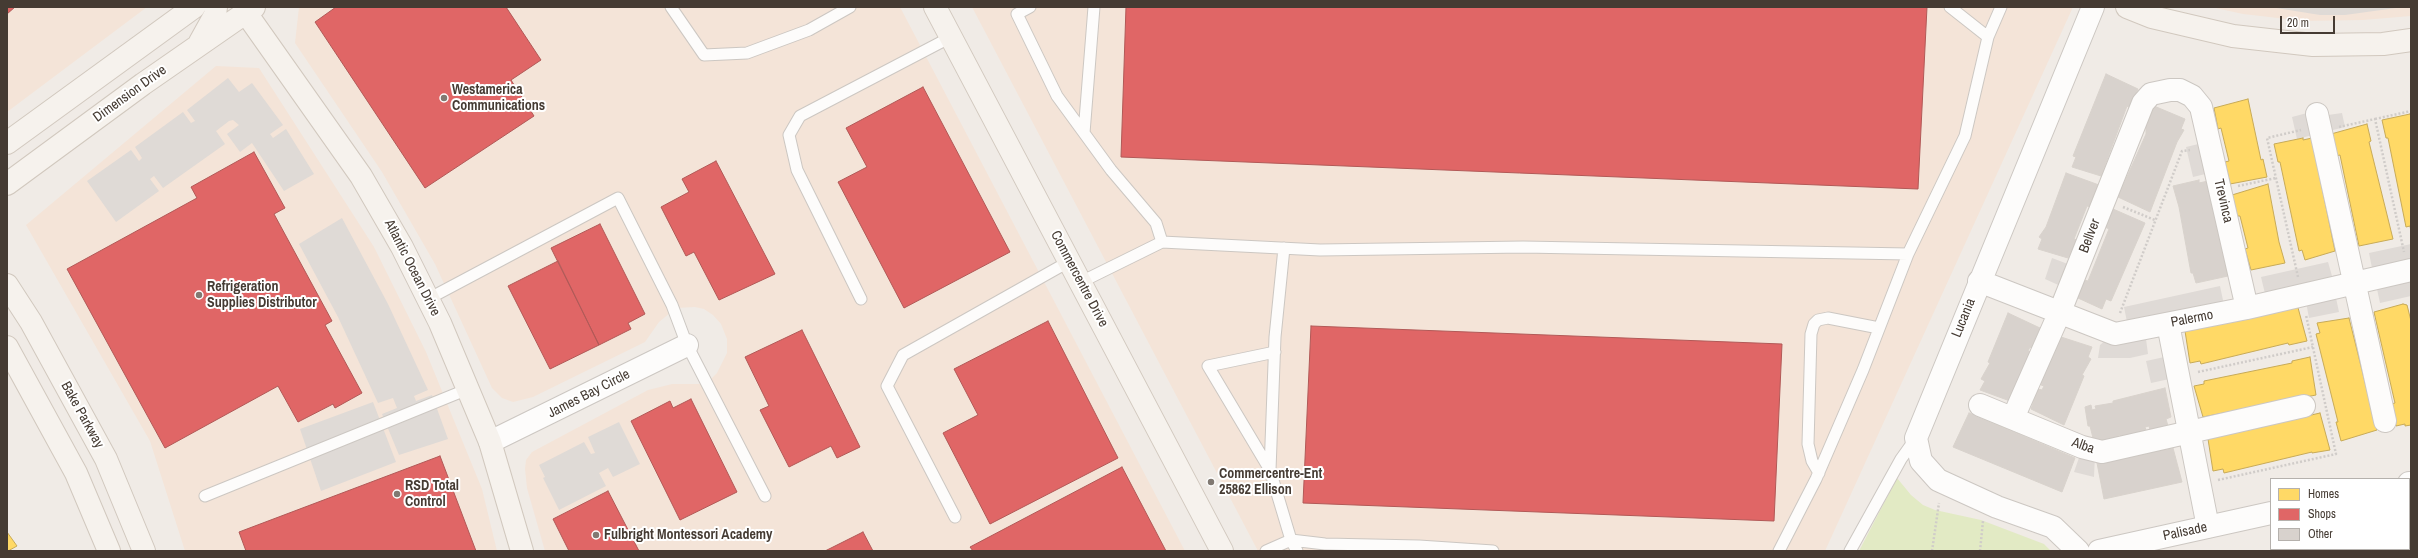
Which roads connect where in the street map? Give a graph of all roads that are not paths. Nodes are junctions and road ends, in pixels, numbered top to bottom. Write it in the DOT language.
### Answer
graph roads {
  1 [pos="194,7"];
  2 [pos="216,7"];
  3 [pos="671,7"];
  4 [pos="850,7"];
  5 [pos="936,7"];
  6 [pos="1030,7"];
  7 [pos="1094,7"];
  8 [pos="1950,7"];
  9 [pos="2001,7"];
  10 [pos="2093,7"];
  11 [pos="2127,7"];
  12 [pos="250,10"];
  13 [pos="951,37"];
  14 [pos="1988,37"];
  15 [pos="2411,40"];
  16 [pos="197,46"];
  17 [pos="2192,96"];
  18 [pos="2319,124"];
  19 [pos="1084,133"];
  20 [pos="7,143"];
  21 [pos="7,184"];
  22 [pos="1162,242"];
  23 [pos="1284,248"];
  24 [pos="1908,254"];
  25 [pos="1070,262"];
  26 [pos="2409,270"];
  27 [pos="1979,281"];
  28 [pos="1080,282"];
  29 [pos="2353,283"];
  30 [pos="7,285"];
  31 [pos="428,299"];
  32 [pos="861,299"];
  33 [pos="2247,308"];
  34 [pos="2060,314"];
  35 [pos="2168,324"];
  36 [pos="1880,328"];
  37 [pos="687,345"];
  38 [pos="7,347"];
  39 [pos="1275,352"];
  40 [pos="468,389"];
  41 [pos="1980,405"];
  42 [pos="2304,406"];
  43 [pos="2013,418"];
  44 [pos="2385,420"];
  45 [pos="2189,432"];
  46 [pos="1916,438"];
  47 [pos="490,442"];
  48 [pos="1270,470"];
  49 [pos="1819,473"];
  50 [pos="205,496"];
  51 [pos="765,496"];
  52 [pos="2270,514"];
  53 [pos="955,516"];
  54 [pos="2208,527"];
  55 [pos="1291,540"];
  56 [pos="1419,548"];
  57 [pos="109,551"];
  58 [pos="144,551"];
  59 [pos="522,551"];
  60 [pos="1222,551"];
  61 [pos="1266,551"];
  62 [pos="1297,551"];
  63 [pos="1493,551"];
  64 [pos="1779,551"];
  65 [pos="1850,551"];
  66 [pos="2078,551"];
  67 [pos="2099,551"];
  1 -- 20 [label="street"];
  2 -- 16 [label="street"];
  3 -- 4 [label="lane"];
  5 -- 13 [label="street, Commercentre Drive"];
  6 -- 19 [label="lane"];
  7 -- 19 [label="lane"];
  8 -- 14 [label="lane"];
  9 -- 14 [label="lane"];
  10 -- 27 [label="street, Lucania"];
  11 -- 15 [label="street"];
  12 -- 16 [label="street, Dimension Drive"];
  12 -- 31 [label="street, Atlantic Ocean Drive"];
  13 -- 25 [label="street, Commercentre Drive"];
  13 -- 32 [label="lane"];
  14 -- 24 [label="lane"];
  16 -- 21 [label="street, Dimension Drive"];
  17 -- 33 [label="street, Trevinca"];
  17 -- 34 [label="street, Bellver"];
  18 -- 29 [label="street"];
  19 -- 22 [label="lane"];
  22 -- 23 [label="lane"];
  22 -- 28 [label="lane"];
  23 -- 24 [label="lane"];
  23 -- 39 [label="lane"];
  24 -- 36 [label="lane"];
  25 -- 28 [label="street, Commercentre Drive"];
  25 -- 53 [label="lane"];
  26 -- 29 [label="street, Palermo"];
  27 -- 34 [label="street, Palermo"];
  27 -- 46 [label="street, Lucania"];
  28 -- 60 [label="street, Commercentre Drive"];
  29 -- 33 [label="street, Palermo"];
  29 -- 44 [label="street"];
  30 -- 58 [label="street, Bake Parkway"];
  31 -- 37 [label="lane"];
  31 -- 40 [label="street, Atlantic Ocean Drive"];
  33 -- 35 [label="street, Palermo"];
  34 -- 35 [label="street, Palermo"];
  34 -- 43 [label="street, Bellver"];
  35 -- 45 [label="street"];
  36 -- 49 [label="lane"];
  36 -- 49 [label="lane"];
  37 -- 47 [label="street, James Bay Circle"];
  37 -- 51 [label="lane"];
  38 -- 57 [label="street"];
  39 -- 48 [label="lane"];
  39 -- 48 [label="lane"];
  40 -- 47 [label="street, Atlantic Ocean Drive"];
  40 -- 50 [label="lane"];
  41 -- 43 [label="street, Alba"];
  42 -- 45 [label="street, Alba"];
  43 -- 45 [label="street, Alba"];
  45 -- 54 [label="street"];
  46 -- 65 [label="lane"];
  46 -- 66 [label="street"];
  47 -- 59 [label="street, Atlantic Ocean Drive"];
  48 -- 55 [label="lane"];
  49 -- 64 [label="lane"];
  52 -- 54 [label="street, Palisade"];
  54 -- 67 [label="street, Palisade"];
  55 -- 56 [label="lane"];
  55 -- 61 [label="lane"];
  55 -- 62 [label="lane"];
  56 -- 63 [label="lane"];
}
